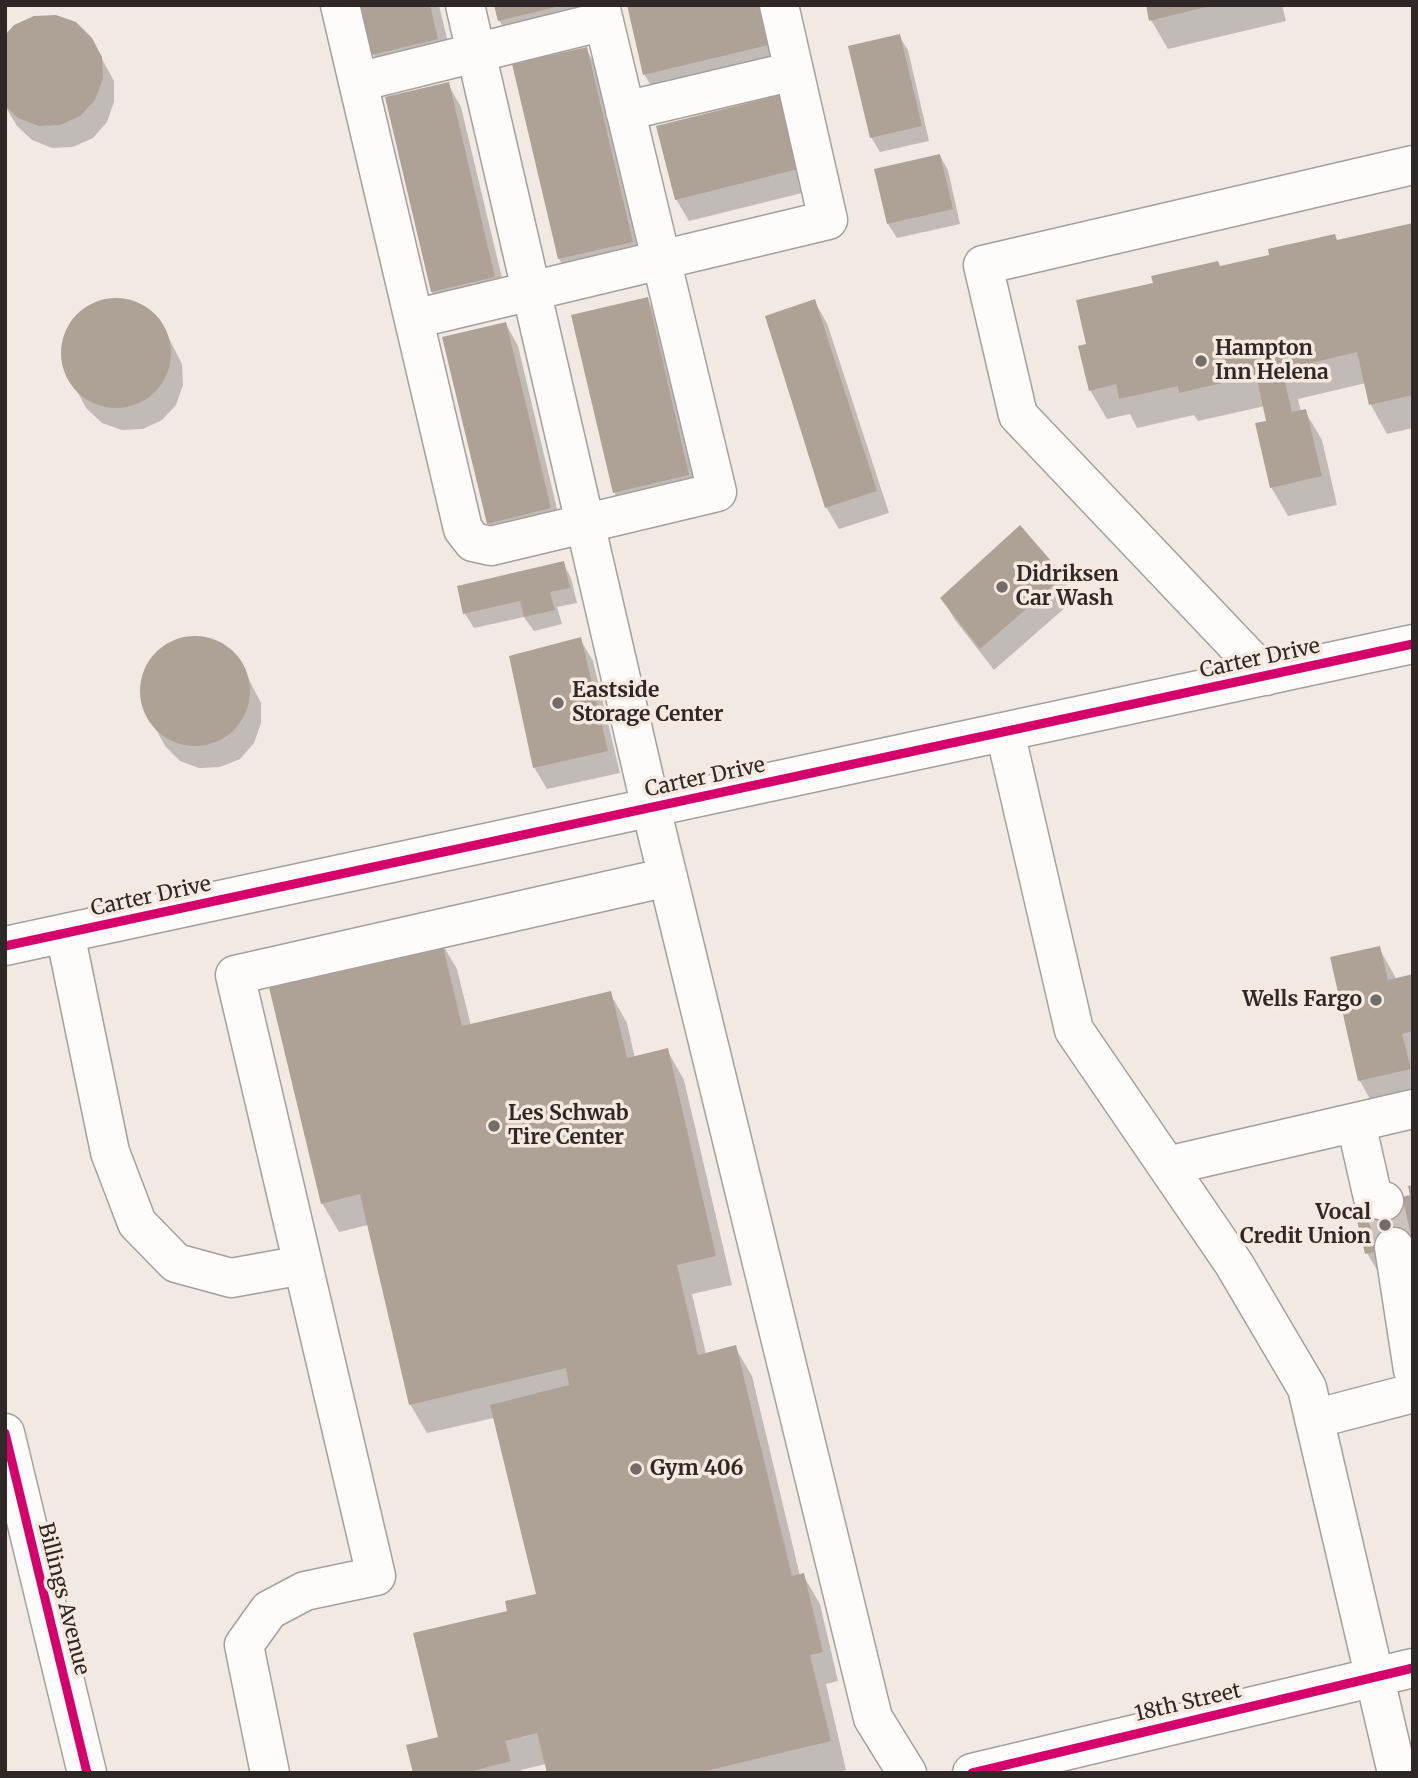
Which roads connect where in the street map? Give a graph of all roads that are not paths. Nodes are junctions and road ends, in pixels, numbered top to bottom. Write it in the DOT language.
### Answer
graph roads {
  1 [pos="340,5"];
  2 [pos="465,5"];
  3 [pos="779,5"];
  4 [pos="602,13"];
  5 [pos="476,53"];
  6 [pos="793,71"];
  7 [pos="358,82"];
  8 [pos="625,111"];
  9 [pos="1413,165"];
  10 [pos="661,261"];
  11 [pos="531,292"];
  12 [pos="414,319"];
  13 [pos="585,524"];
  14 [pos="1413,644"];
  15 [pos="1266,676"];
  16 [pos="1005,732"];
  17 [pos="651,808"];
  18 [pos="668,877"];
  19 [pos="65,933"];
  20 [pos="5,946"];
  21 [pos="1413,1110"];
  22 [pos="1356,1123"];
  23 [pos="1167,1166"];
  24 [pos="1384,1201"];
  25 [pos="1394,1247"];
  26 [pos="303,1265"];
  27 [pos="1413,1370"];
  28 [pos="1413,1393"];
  29 [pos="1314,1419"];
  30 [pos="5,1433"];
  31 [pos="1413,1668"];
  32 [pos="1374,1677"];
  33 [pos="87,1773"];
  34 [pos="270,1773"];
  35 [pos="907,1773"];
  36 [pos="972,1773"];
  37 [pos="1397,1773"];
  1 -- 7 [label="street"];
  2 -- 5 [label="street"];
  3 -- 6 [label="street"];
  4 -- 5 [label="street"];
  4 -- 8 [label="street"];
  5 -- 7 [label="street"];
  5 -- 11 [label="street"];
  6 -- 8 [label="street"];
  6 -- 10 [label="street"];
  7 -- 12 [label="street"];
  8 -- 10 [label="street"];
  9 -- 15 [label="street"];
  10 -- 11 [label="street"];
  10 -- 13 [label="street"];
  11 -- 12 [label="street"];
  11 -- 13 [label="street"];
  12 -- 13 [label="street"];
  13 -- 17 [label="street"];
  14 -- 15 [label="street, Carter Drive"];
  15 -- 16 [label="street, Carter Drive"];
  16 -- 17 [label="street, Carter Drive"];
  16 -- 23 [label="street"];
  17 -- 18 [label="street"];
  17 -- 19 [label="street, Carter Drive"];
  18 -- 26 [label="street"];
  18 -- 35 [label="street"];
  19 -- 20 [label="street, Carter Drive"];
  19 -- 26 [label="street"];
  21 -- 22 [label="street"];
  22 -- 23 [label="street"];
  22 -- 24 [label="street"];
  23 -- 29 [label="street"];
  25 -- 27 [label="street"];
  26 -- 34 [label="street"];
  28 -- 29 [label="street"];
  29 -- 32 [label="street"];
  30 -- 33 [label="street, Billings Avenue"];
  31 -- 32 [label="street, 18th Street"];
  32 -- 36 [label="street, 18th Street"];
  32 -- 37 [label="street"];
}
